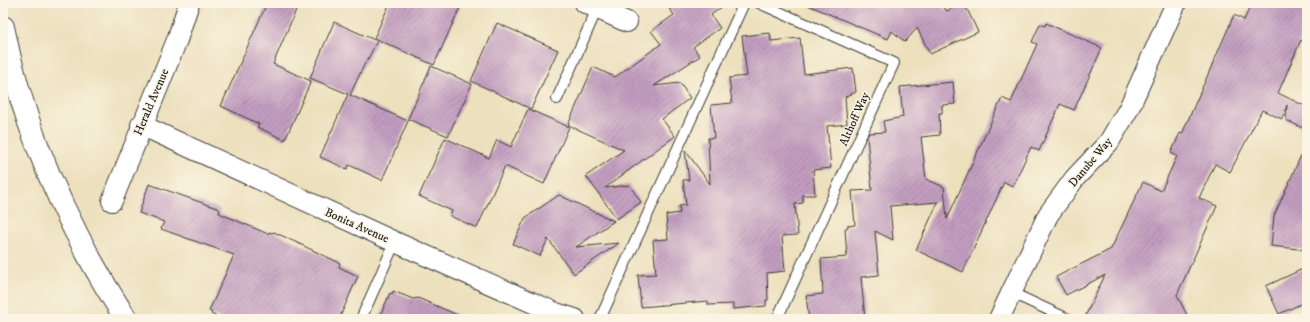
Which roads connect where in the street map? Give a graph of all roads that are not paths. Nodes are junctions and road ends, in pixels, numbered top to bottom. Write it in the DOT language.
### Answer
graph roads {
  1 [pos="189,3"];
  2 [pos="744,3"];
  3 [pos="759,3"];
  4 [pos="1176,3"];
  5 [pos="591,6"];
  6 [pos="627,22"];
  7 [pos="3,27"];
  8 [pos="557,99"];
  9 [pos="141,125"];
  10 [pos="112,201"];
  11 [pos="395,242"];
  12 [pos="1012,293"];
  13 [pos="126,319"];
  14 [pos="361,319"];
  15 [pos="575,319"];
  16 [pos="600,319"];
  17 [pos="777,319"];
  18 [pos="999,319"];
  19 [pos="1068,319"];
  1 -- 9 [label="street, Herald Avenue"];
  2 -- 16 [label="lane"];
  3 -- 17 [label="lane, Althoff Way"];
  4 -- 12 [label="street, Danube Way"];
  5 -- 6 [label="street"];
  5 -- 8 [label="lane"];
  7 -- 13 [label="highway"];
  9 -- 10 [label="street, Herald Avenue"];
  9 -- 11 [label="street, Bonita Avenue"];
  11 -- 14 [label="lane"];
  11 -- 15 [label="street, Bonita Avenue"];
  12 -- 18 [label="street, Danube Way"];
  12 -- 19 [label="lane"];
}
